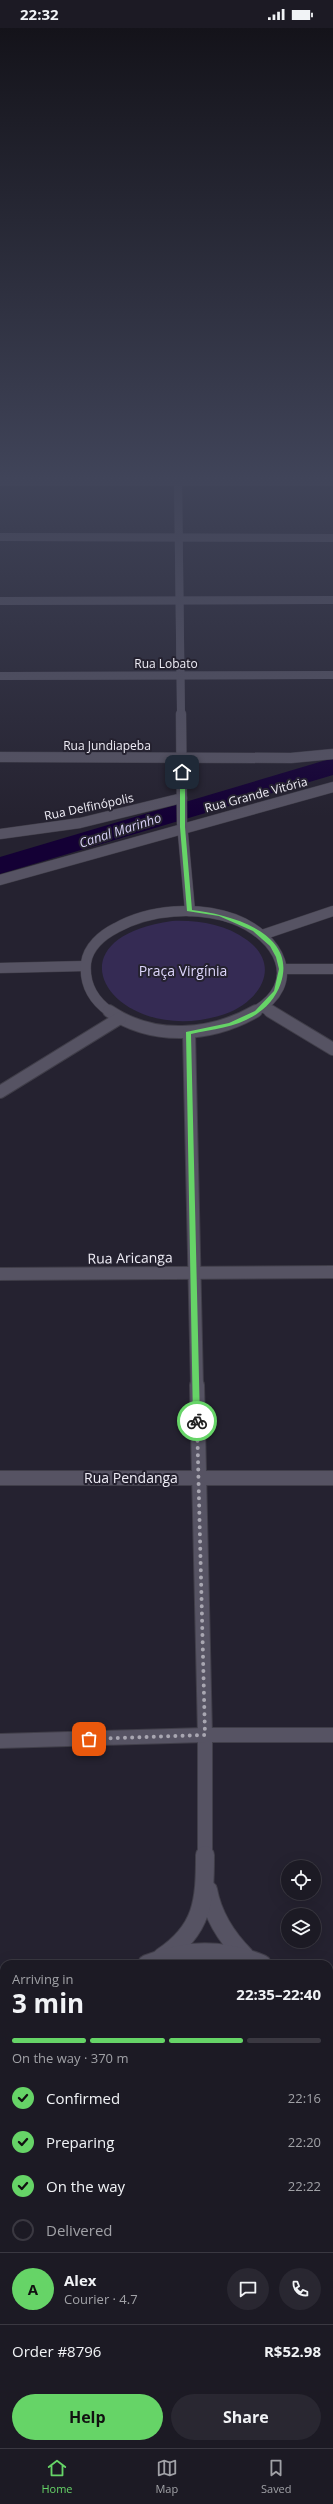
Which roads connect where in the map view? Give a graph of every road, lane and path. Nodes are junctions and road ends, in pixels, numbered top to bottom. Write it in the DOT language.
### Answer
graph roads {
  1 [pos="181,591"];
  2 [pos="333,600"];
  3 [pos="0,601"];
  4 [pos="181,601"];
  5 [pos="333,675"];
  6 [pos="0,676"];
  7 [pos="180,676"];
  8 [pos="333,754"];
  9 [pos="0,758"];
  10 [pos="182,758"];
  11 [pos="333,787"];
  12 [pos="182,800"];
  13 [pos="182,825"];
  14 [pos="0,834"];
  15 [pos="0,880"];
  16 [pos="190,911"];
  17 [pos="333,911"];
  18 [pos="262,935"];
  19 [pos="85,966"];
  20 [pos="0,968"];
  21 [pos="282,969"];
  22 [pos="333,969"];
  23 [pos="263,1007"];
  24 [pos="120,1018"];
  25 [pos="188,1032"];
  26 [pos="333,1049"];
  27 [pos="0,1092"];
  28 [pos="194,1272"];
  29 [pos="333,1272"];
  30 [pos="0,1274"];
  31 [pos="0,1478"];
  32 [pos="199,1478"];
  33 [pos="333,1478"];
  34 [pos="205,1735"];
  35 [pos="333,1735"];
  36 [pos="0,1741"];
  37 [pos="205,1875"];
  38 [pos="156,1960"];
  39 [pos="159,1960"];
  40 [pos="249,1960"];
  41 [pos="253,1960"];
  1 -- 4 [label="street"];
  2 -- 4 [label="street"];
  3 -- 4 [label="street"];
  4 -- 7 [label="street"];
  5 -- 7 [label="street, Rua Lobato"];
  6 -- 7 [label="street, Rua Lobato"];
  7 -- 10 [label="street"];
  8 -- 10 [label="street, Rua Jundiapeba"];
  9 -- 10 [label="street, Rua Jundiapeba"];
  10 -- 12 [label="street"];
  11 -- 13 [label="street, Rua Grande Vitória"];
  12 -- 13 [label="street"];
  12 -- 14 [label="street, Rua Delfinópolis"];
  13 -- 15 [label="street, Rua Grande Vitória"];
  13 -- 16 [label="street"];
  16 -- 18 [label="street"];
  16 -- 19 [label="street"];
  17 -- 18 [label="street"];
  18 -- 21 [label="street"];
  19 -- 20 [label="street"];
  19 -- 24 [label="street"];
  21 -- 22 [label="street"];
  21 -- 23 [label="street"];
  23 -- 25 [label="street"];
  23 -- 26 [label="street"];
  24 -- 25 [label="street"];
  24 -- 27 [label="street"];
  25 -- 28 [label="street"];
  28 -- 29 [label="street, Rua Aricanga"];
  28 -- 30 [label="street, Rua Aricanga"];
  28 -- 32 [label="street"];
  31 -- 32 [label="street, Rua Pendanga"];
  32 -- 33 [label="street, Rua Pendanga"];
  32 -- 34 [label="street"];
  34 -- 35 [label="street"];
  34 -- 36 [label="street"];
  34 -- 37 [label="street"];
  37 -- 38 [label="street"];
  37 -- 41 [label="street"];
  39 -- 40 [label="street"];
}
